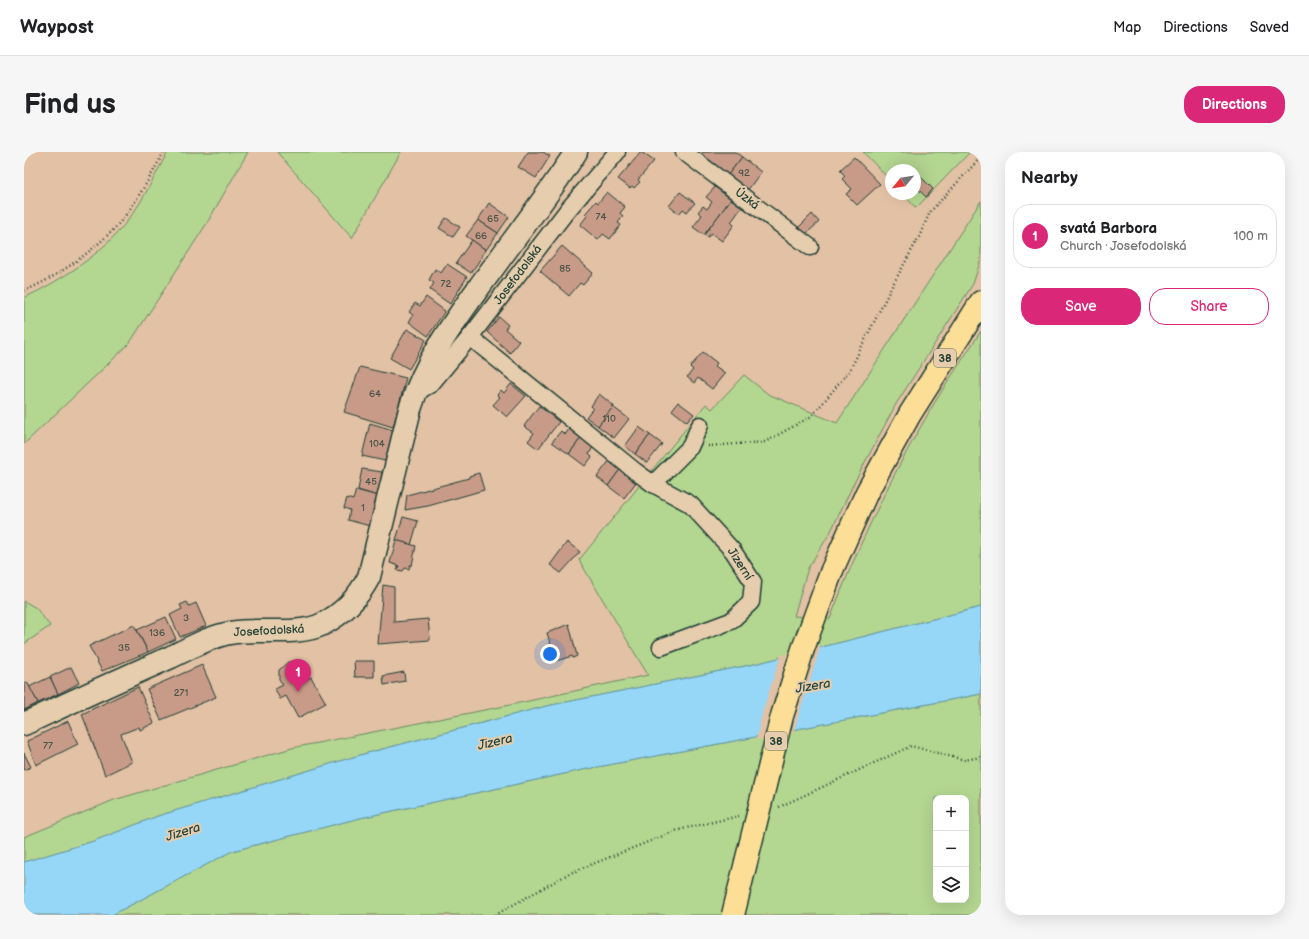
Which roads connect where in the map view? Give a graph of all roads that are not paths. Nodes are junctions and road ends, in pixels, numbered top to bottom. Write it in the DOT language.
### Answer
graph roads {
  1 [pos="576,152"];
  2 [pos="617,152"];
  3 [pos="684,152"];
  4 [pos="810,247"];
  5 [pos="981,302"];
  6 [pos="470,337"];
  7 [pos="415,393"];
  8 [pos="700,425"];
  9 [pos="653,484"];
  10 [pos="661,647"];
  11 [pos="24,724"];
  12 [pos="733,915"];
  1 -- 7 [label="street, Josefodolská"];
  2 -- 6 [label="street, Josefodolská"];
  3 -- 4 [label="street, Úzká"];
  5 -- 12 [label="main road, 38, bridge"];
  6 -- 7 [label="street, Josefodolská"];
  6 -- 9 [label="street, Jizerní"];
  7 -- 11 [label="street, Josefodolská"];
  8 -- 9 [label="street"];
  9 -- 10 [label="street, Jizerní"];
}
